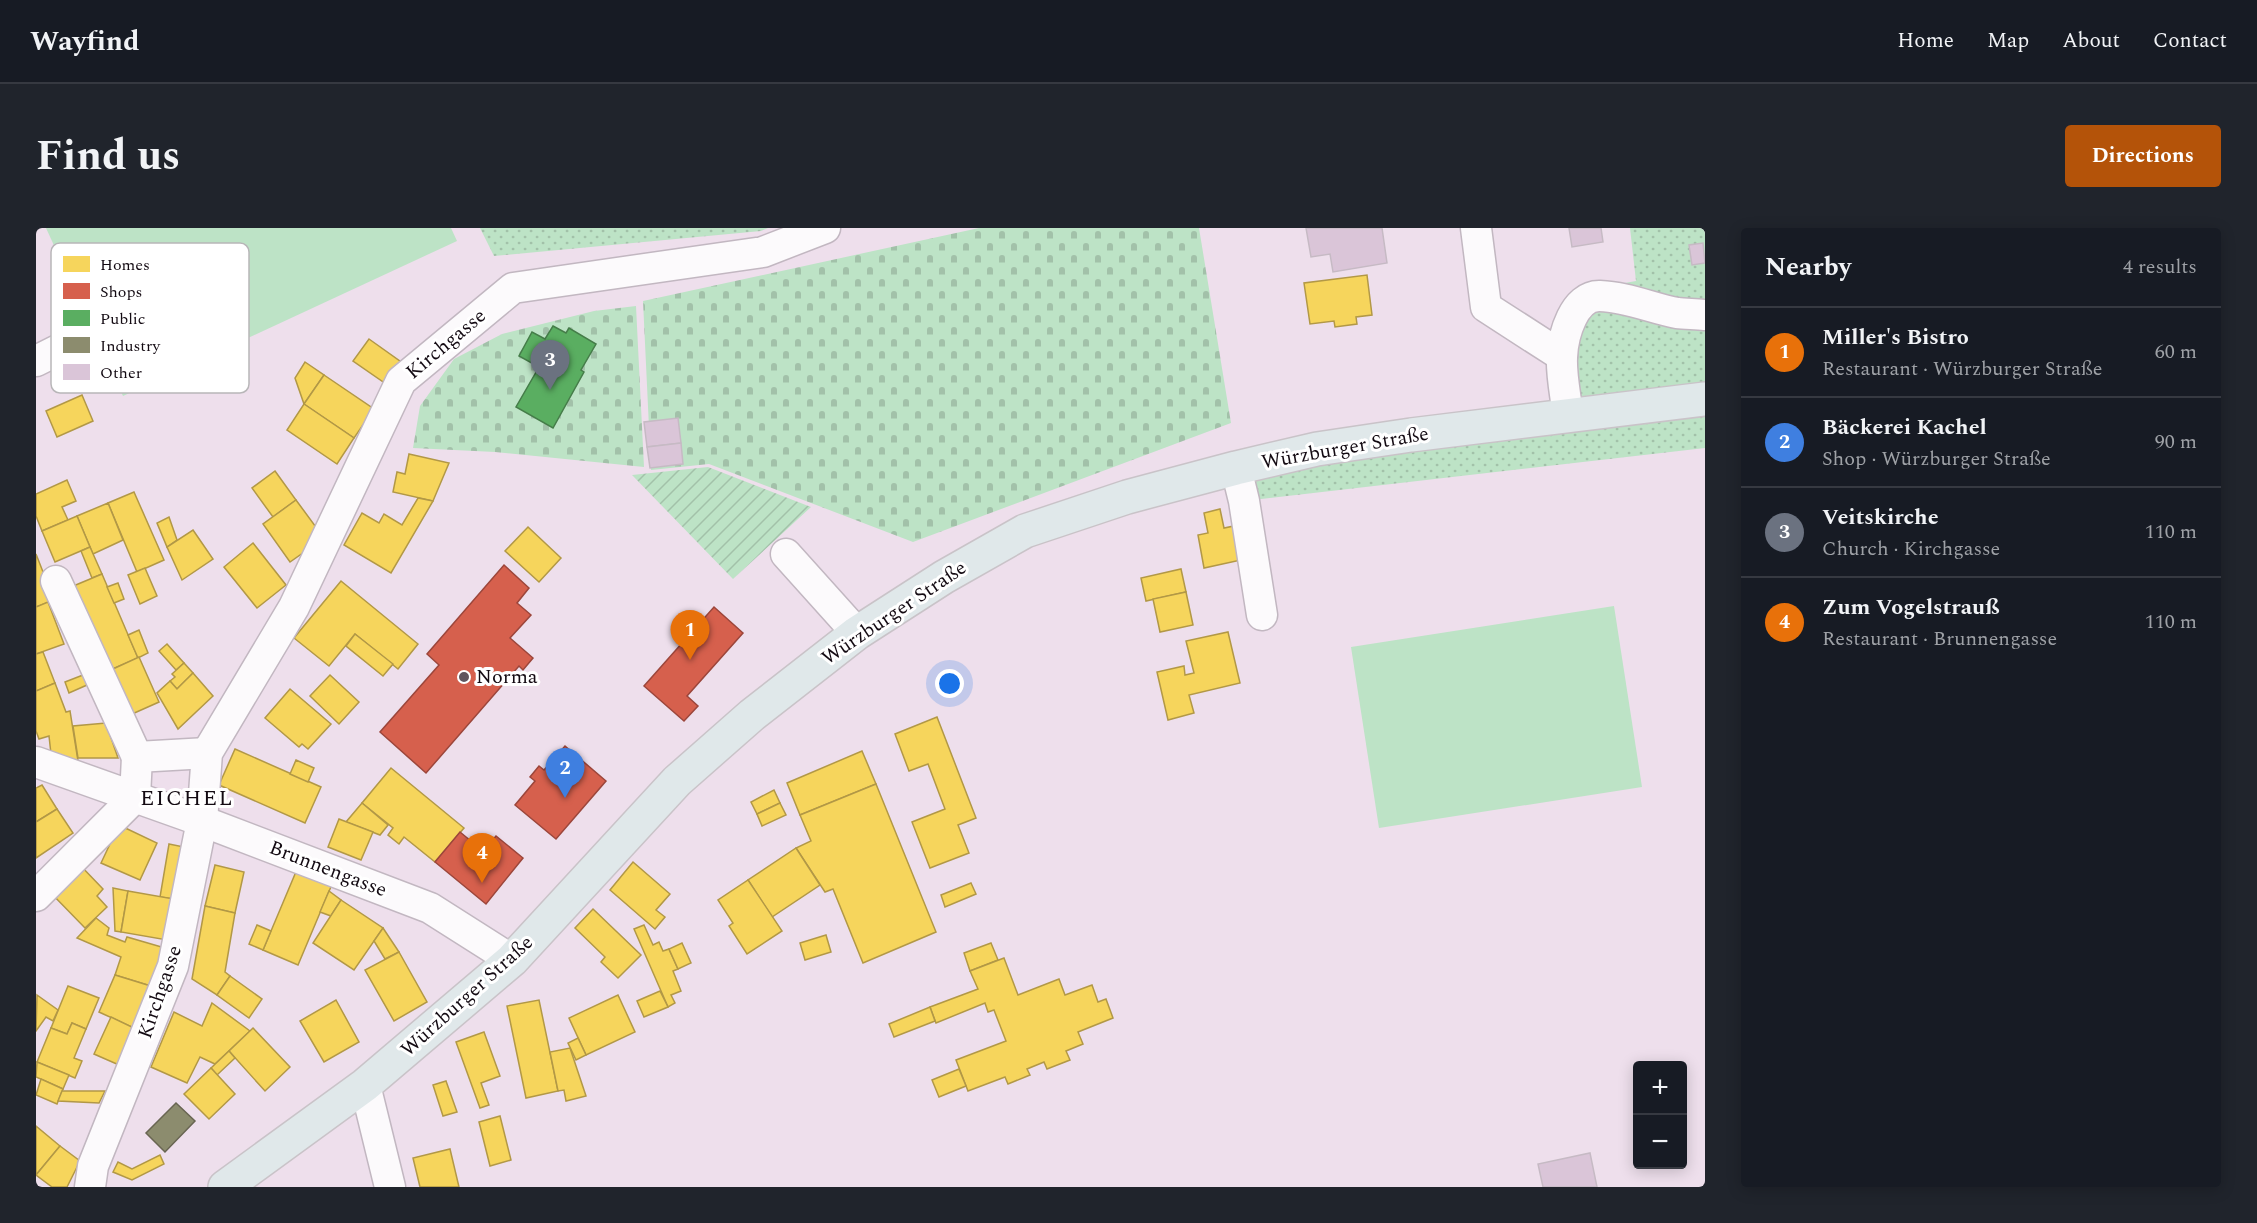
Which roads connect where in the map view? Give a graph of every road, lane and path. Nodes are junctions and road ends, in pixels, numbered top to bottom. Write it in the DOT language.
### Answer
graph roads {
  1 [pos="825,228"];
  2 [pos="1476,228"];
  3 [pos="1705,315"];
  4 [pos="51,354"];
  5 [pos="1562,356"];
  6 [pos="36,361"];
  7 [pos="1705,399"];
  8 [pos="1568,416"];
  9 [pos="1236,468"];
  10 [pos="786,554"];
  11 [pos="56,581"];
  12 [pos="1262,615"];
  13 [pos="857,633"];
  14 [pos="207,753"];
  15 [pos="136,757"];
  16 [pos="36,762"];
  17 [pos="135,797"];
  18 [pos="202,821"];
  19 [pos="36,896"];
  20 [pos="512,960"];
  21 [pos="365,1085"];
  22 [pos="90,1187"];
  23 [pos="225,1187"];
  24 [pos="390,1187"];
  1 -- 14 [label="street, Kirchgasse"];
  2 -- 5 [label="street"];
  3 -- 5 [label="street"];
  4 -- 6 [label="street"];
  5 -- 8 [label="street"];
  7 -- 8 [label="main road, Würzburger Straße"];
  8 -- 9 [label="main road, Würzburger Straße"];
  9 -- 12 [label="street"];
  9 -- 13 [label="main road, Würzburger Straße"];
  10 -- 13 [label="street"];
  11 -- 15 [label="street"];
  13 -- 20 [label="main road, Würzburger Straße"];
  14 -- 15 [label="street"];
  14 -- 18 [label="street, Kirchgasse"];
  15 -- 17 [label="street"];
  16 -- 17 [label="street, Brunnengasse"];
  17 -- 18 [label="street, Brunnengasse"];
  17 -- 19 [label="street"];
  18 -- 20 [label="street, Brunnengasse"];
  18 -- 22 [label="street, Kirchgasse"];
  20 -- 21 [label="main road, Würzburger Straße"];
  21 -- 23 [label="main road, Würzburger Straße"];
  21 -- 24 [label="street"];
}
